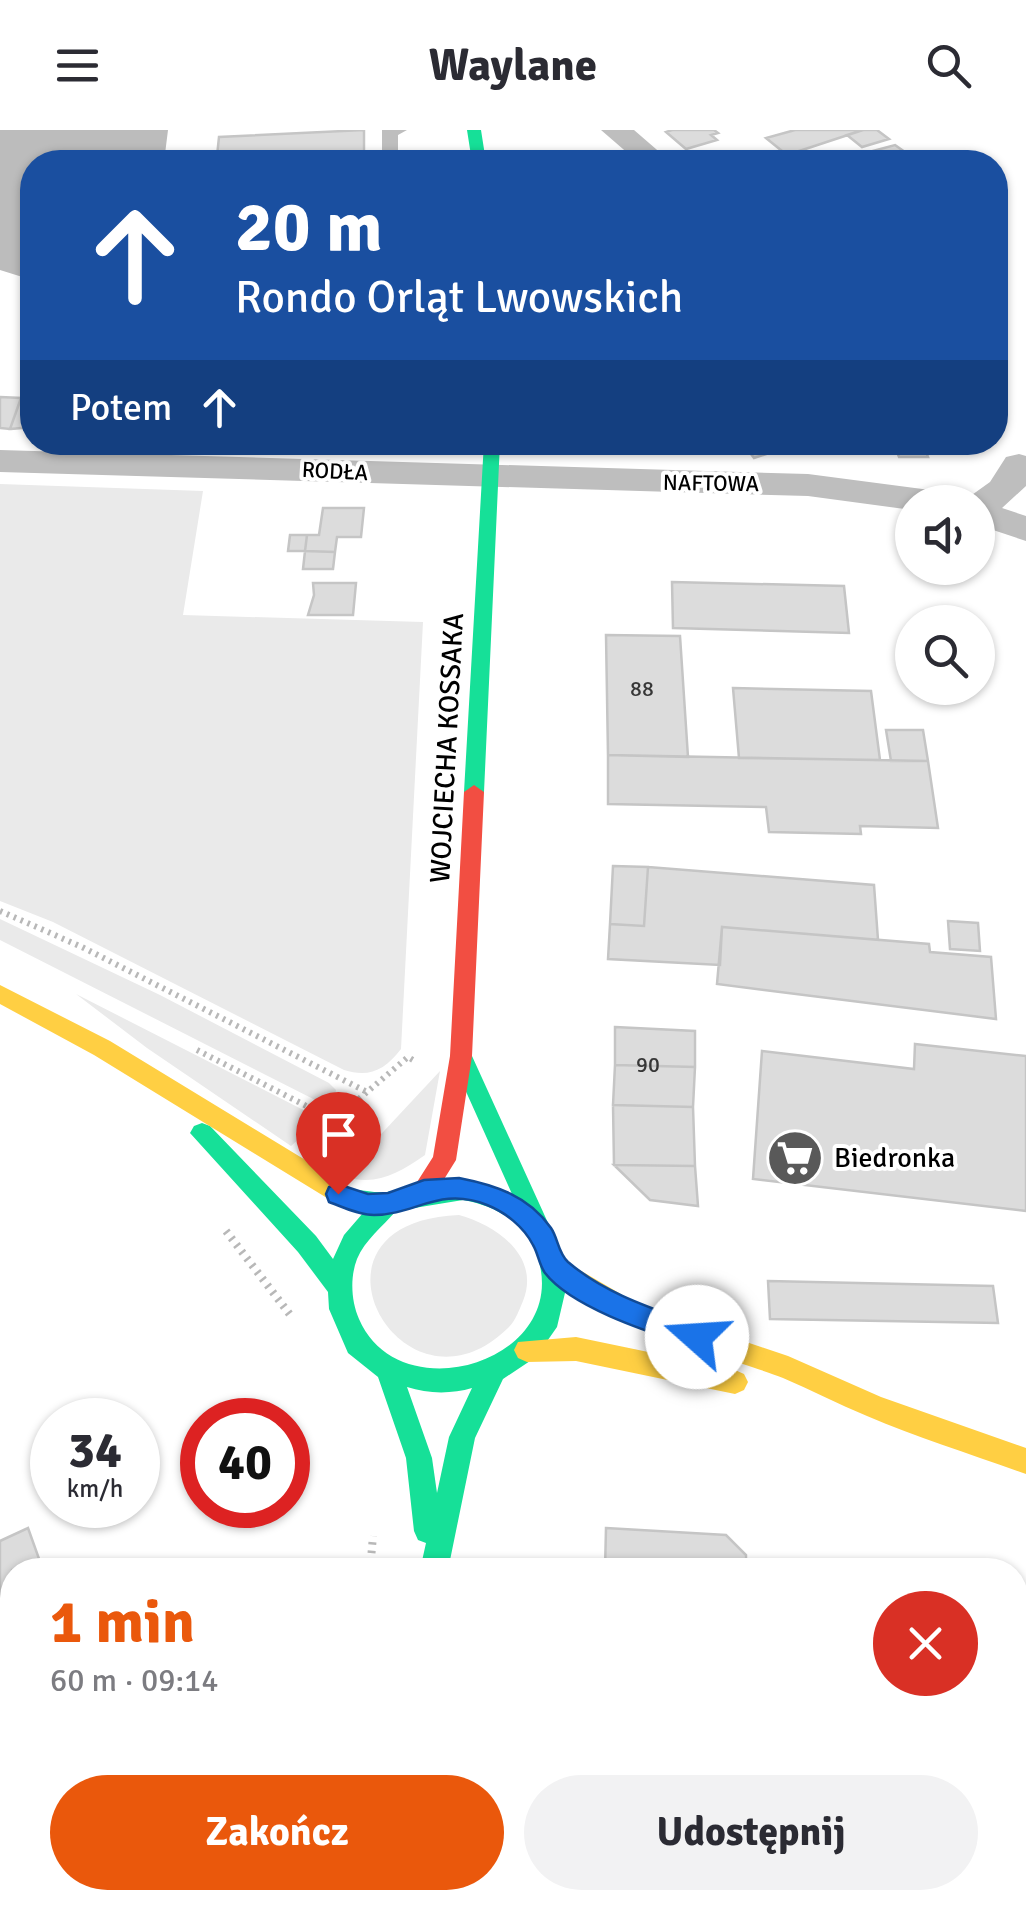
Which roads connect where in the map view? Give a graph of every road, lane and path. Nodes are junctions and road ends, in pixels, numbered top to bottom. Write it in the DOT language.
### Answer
graph roads {
  1 [pos="390,130"];
  2 [pos="399,130"];
  3 [pos="616,130"];
  4 [pos="641,150"];
  5 [pos="491,460"];
  6 [pos="1012,460"];
  7 [pos="0,461"];
  8 [pos="895,495"];
  9 [pos="995,497"];
  10 [pos="995,517"];
  11 [pos="1026,529"];
  12 [pos="0,911"];
  13 [pos="0,994"];
  14 [pos="461,1056"];
  15 [pos="408,1057"];
  16 [pos="164,1090"];
  17 [pos="368,1092"];
  18 [pos="307,1144"];
  19 [pos="424,1190"];
  20 [pos="388,1204"];
  21 [pos="218,1216"];
  22 [pos="542,1236"];
  23 [pos="554,1266"];
  24 [pos="336,1284"];
  25 [pos="299,1326"];
  26 [pos="527,1350"];
  27 [pos="388,1370"];
  28 [pos="493,1373"];
  29 [pos="876,1408"];
  30 [pos="1026,1461"];
  31 [pos="374,1532"];
  32 [pos="371,1558"];
  33 [pos="433,1558"];
  34 [pos="436,1558"];
  1 -- 2 [label="lane"];
  3 -- 4 [label="street"];
  5 -- 7 [label="street, RODŁA"];
  5 -- 8 [label="street, NAFTOWA"];
  5 -- 14 [label="street, WOJCIECHA KOSSAKA"];
  6 -- 9 [label="street"];
  10 -- 11 [label="street"];
  12 -- 17 [label="path"];
  13 -- 16 [label="street"];
  14 -- 19 [label="street, WOJCIECHA KOSSAKA"];
  14 -- 22 [label="street, WOJCIECHA KOSSAKA"];
  15 -- 17 [label="path"];
  16 -- 20 [label="street"];
  16 -- 24 [label="street"];
  17 -- 18 [label="path"];
  19 -- 20 [label="street"];
  19 -- 22 [label="street"];
  20 -- 24 [label="street"];
  21 -- 25 [label="path"];
  22 -- 23 [label="street"];
  23 -- 26 [label="street"];
  23 -- 29 [label="street"];
  24 -- 27 [label="street"];
  26 -- 28 [label="street"];
  26 -- 29 [label="street"];
  27 -- 28 [label="street"];
  27 -- 33 [label="street"];
  28 -- 34 [label="street"];
  29 -- 30 [label="street"];
  31 -- 32 [label="path"];
}
